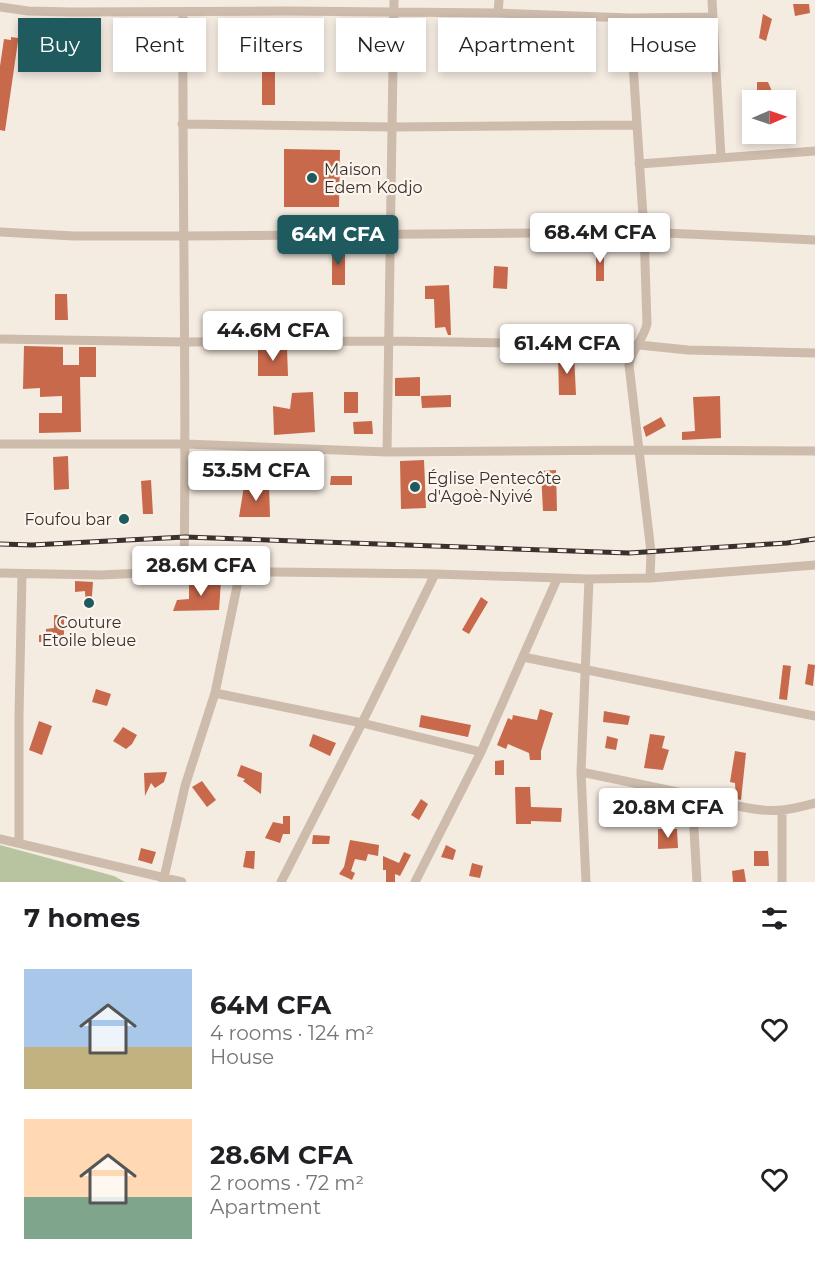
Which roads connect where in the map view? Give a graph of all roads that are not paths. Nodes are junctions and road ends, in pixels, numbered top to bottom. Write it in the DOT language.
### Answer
graph roads {
  1 [pos="285,0"];
  2 [pos="394,0"];
  3 [pos="499,0"];
  4 [pos="712,0"];
  5 [pos="1,3"];
  6 [pos="286,11"];
  7 [pos="183,12"];
  8 [pos="394,13"];
  9 [pos="498,13"];
  10 [pos="712,16"];
  11 [pos="630,18"];
  12 [pos="633,72"];
  13 [pos="182,124"];
  14 [pos="636,125"];
  15 [pos="391,127"];
  16 [pos="815,151"];
  17 [pos="721,157"];
  18 [pos="639,164"];
  19 [pos="0,232"];
  20 [pos="644,232"];
  21 [pos="390,235"];
  22 [pos="185,236"];
  23 [pos="815,240"];
  24 [pos="0,339"];
  25 [pos="390,340"];
  26 [pos="183,342"];
  27 [pos="639,345"];
  28 [pos="815,353"];
  29 [pos="0,444"];
  30 [pos="186,444"];
  31 [pos="639,450"];
  32 [pos="815,451"];
  33 [pos="387,452"];
  34 [pos="815,565"];
  35 [pos="184,571"];
  36 [pos="240,572"];
  37 [pos="0,573"];
  38 [pos="435,574"];
  39 [pos="22,575"];
  40 [pos="650,578"];
  41 [pos="557,579"];
  42 [pos="589,579"];
  43 [pos="523,657"];
  44 [pos="584,669"];
  45 [pos="215,693"];
  46 [pos="815,716"];
  47 [pos="362,723"];
  48 [pos="481,752"];
  49 [pos="581,772"];
  50 [pos="692,795"];
  51 [pos="815,803"];
  52 [pos="782,810"];
  53 [pos="0,839"];
  54 [pos="19,843"];
  55 [pos="163,880"];
  56 [pos="182,882"];
  57 [pos="281,882"];
  58 [pos="415,882"];
  59 [pos="586,882"];
  60 [pos="697,882"];
  61 [pos="782,882"];
  1 -- 6 [label="street"];
  2 -- 8 [label="street"];
  3 -- 9 [label="street"];
  4 -- 10 [label="street"];
  5 -- 7 [label="street"];
  6 -- 7 [label="street"];
  6 -- 8 [label="street"];
  7 -- 13 [label="street"];
  8 -- 9 [label="street"];
  8 -- 15 [label="street"];
  9 -- 11 [label="street"];
  10 -- 11 [label="street"];
  10 -- 17 [label="street"];
  12 -- 14 [label="street"];
  13 -- 15 [label="street"];
  13 -- 22 [label="street"];
  14 -- 15 [label="street"];
  14 -- 18 [label="street"];
  15 -- 21 [label="street"];
  16 -- 17 [label="street"];
  17 -- 18 [label="street"];
  18 -- 20 [label="street"];
  19 -- 22 [label="street"];
  20 -- 21 [label="street"];
  20 -- 23 [label="street"];
  20 -- 27 [label="street"];
  21 -- 22 [label="street"];
  21 -- 25 [label="street"];
  22 -- 26 [label="street"];
  24 -- 26 [label="street"];
  25 -- 26 [label="street"];
  25 -- 27 [label="street"];
  25 -- 33 [label="street"];
  26 -- 30 [label="street"];
  27 -- 28 [label="street"];
  27 -- 31 [label="street"];
  29 -- 30 [label="street"];
  30 -- 33 [label="street"];
  30 -- 35 [label="street"];
  31 -- 32 [label="street"];
  31 -- 33 [label="street"];
  31 -- 40 [label="street"];
  34 -- 40 [label="street"];
  35 -- 36 [label="street"];
  35 -- 39 [label="street"];
  36 -- 38 [label="street"];
  36 -- 45 [label="street"];
  37 -- 39 [label="street"];
  38 -- 41 [label="street"];
  38 -- 47 [label="street"];
  39 -- 54 [label="street"];
  40 -- 42 [label="street"];
  41 -- 42 [label="street"];
  41 -- 43 [label="street"];
  42 -- 44 [label="street"];
  43 -- 44 [label="street"];
  43 -- 48 [label="street"];
  44 -- 46 [label="street"];
  44 -- 49 [label="street"];
  45 -- 47 [label="street"];
  45 -- 55 [label="street"];
  47 -- 48 [label="street"];
  47 -- 57 [label="street"];
  48 -- 58 [label="street"];
  49 -- 50 [label="street"];
  49 -- 59 [label="street"];
  50 -- 52 [label="street"];
  50 -- 60 [label="street"];
  51 -- 52 [label="street"];
  52 -- 61 [label="street"];
  53 -- 54 [label="street"];
  54 -- 55 [label="street"];
  55 -- 56 [label="street"];
}
